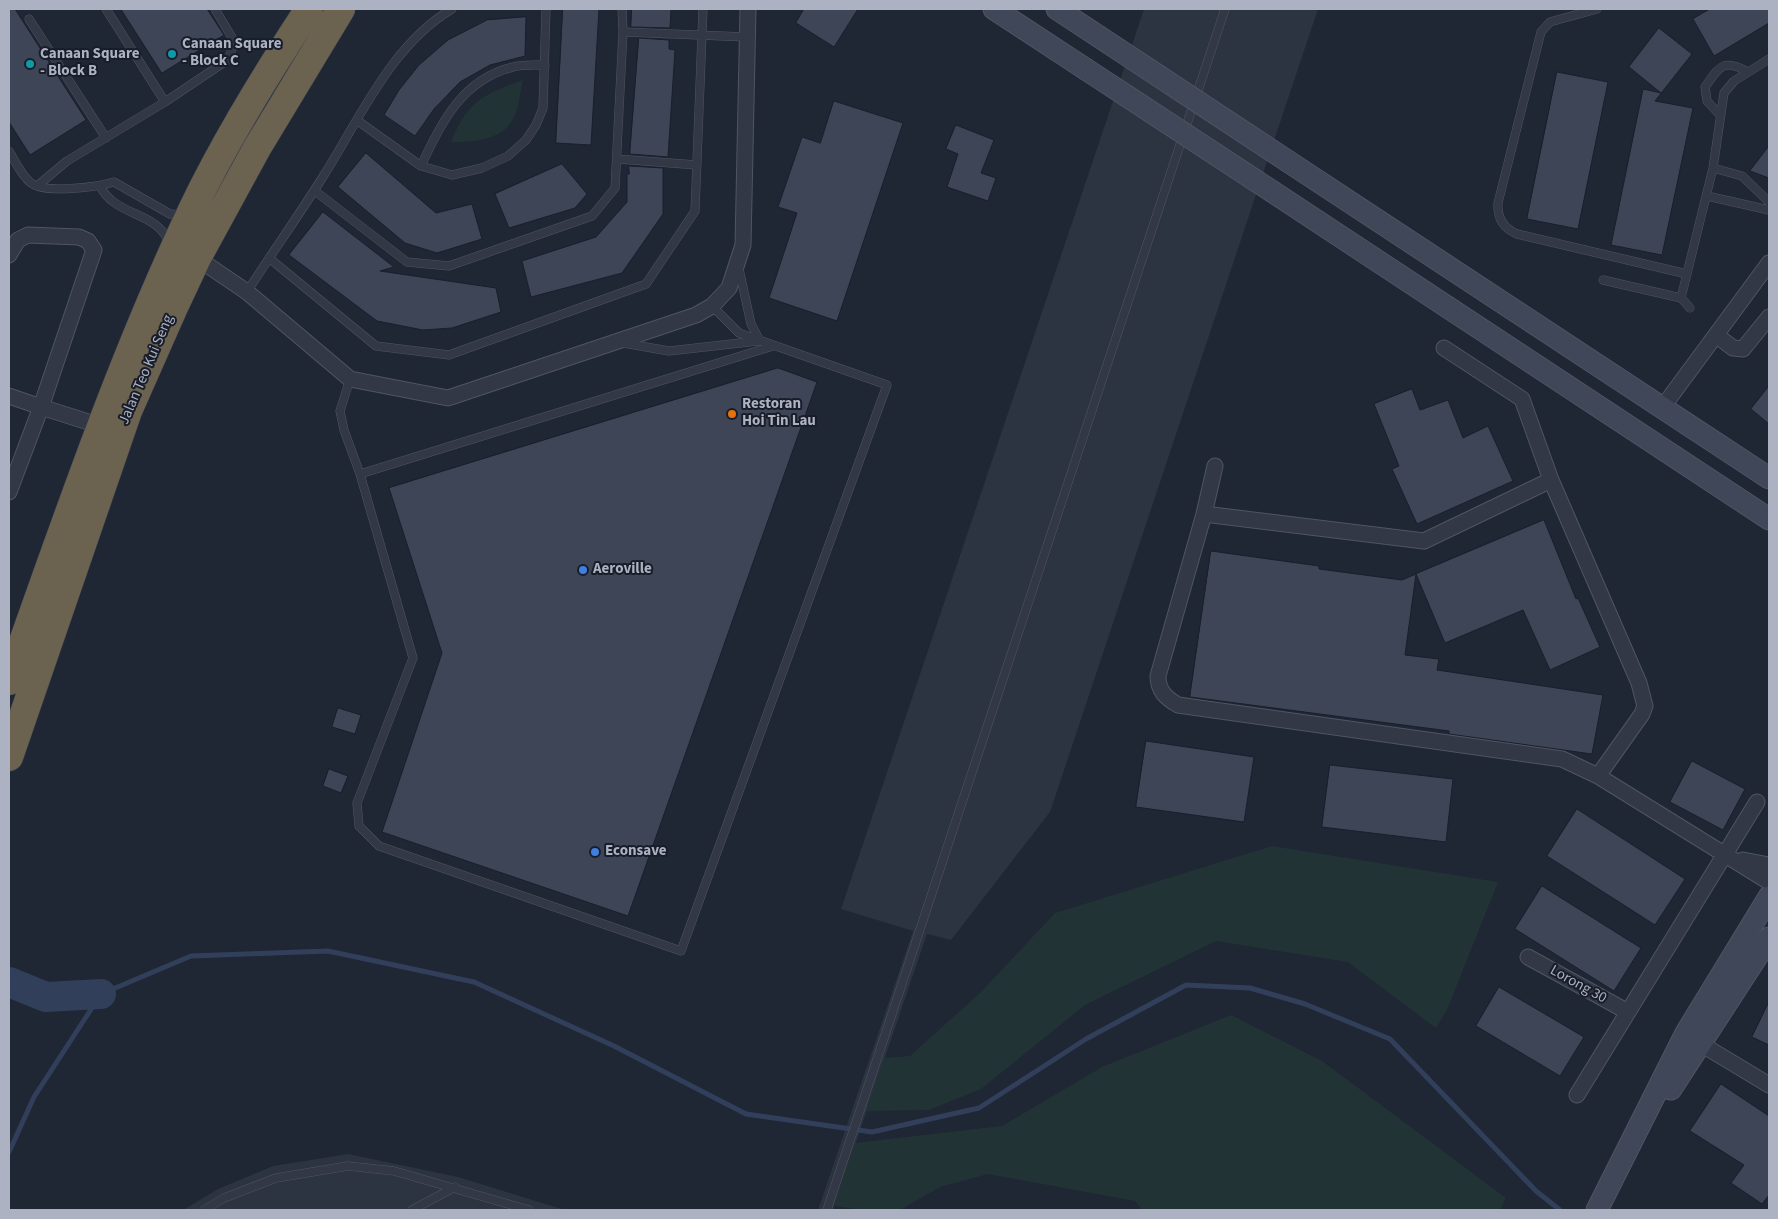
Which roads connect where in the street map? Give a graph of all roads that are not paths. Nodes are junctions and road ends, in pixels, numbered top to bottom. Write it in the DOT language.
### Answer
graph roads {
  1 [pos="106,9"];
  2 [pos="216,9"];
  3 [pos="309,9"];
  4 [pos="341,9"];
  5 [pos="452,9"];
  6 [pos="546,9"];
  7 [pos="622,9"];
  8 [pos="703,9"];
  9 [pos="748,9"];
  10 [pos="994,9"];
  11 [pos="1057,9"];
  12 [pos="1225,9"];
  13 [pos="1597,9"];
  14 [pos="29,19"];
  15 [pos="623,32"];
  16 [pos="702,34"];
  17 [pos="747,37"];
  18 [pos="1769,59"];
  19 [pos="544,65"];
  20 [pos="1748,72"];
  21 [pos="165,102"];
  22 [pos="1720,115"];
  23 [pos="358,121"];
  24 [pos="106,138"];
  25 [pos="9,151"];
  26 [pos="617,159"];
  27 [pos="697,165"];
  28 [pos="422,166"];
  29 [pos="1713,168"];
  30 [pos="34,185"];
  31 [pos="100,186"];
  32 [pos="315,191"];
  33 [pos="1707,196"];
  34 [pos="1769,202"];
  35 [pos="194,207"];
  36 [pos="1769,210"];
  37 [pos="9,255"];
  38 [pos="197,258"];
  39 [pos="270,258"];
  40 [pos="170,259"];
  41 [pos="1769,263"];
  42 [pos="738,266"];
  43 [pos="1687,274"];
  44 [pos="1603,280"];
  45 [pos="247,292"];
  46 [pos="1680,298"];
  47 [pos="712,306"];
  48 [pos="1690,308"];
  49 [pos="1769,317"];
  50 [pos="1716,335"];
  51 [pos="760,341"];
  52 [pos="617,342"];
  53 [pos="773,346"];
  54 [pos="1444,348"];
  55 [pos="350,379"];
  56 [pos="9,396"];
  57 [pos="41,407"];
  58 [pos="1662,408"];
  59 [pos="101,426"];
  60 [pos="1215,466"];
  61 [pos="360,474"];
  62 [pos="1769,478"];
  63 [pos="1551,480"];
  64 [pos="9,492"];
  65 [pos="1204,514"];
  66 [pos="1769,519"];
  67 [pos="9,681"];
  68 [pos="9,757"];
  69 [pos="1598,776"];
  70 [pos="1757,802"];
  71 [pos="1724,855"];
  72 [pos="1769,865"];
  73 [pos="1769,882"];
  74 [pos="1769,897"];
  75 [pos="1769,938"];
  76 [pos="1528,957"];
  77 [pos="1628,1012"];
  78 [pos="1701,1044"];
  79 [pos="1769,1085"];
  80 [pos="1578,1095"];
  81 [pos="1618,1171"];
  82 [pos="455,1187"];
  83 [pos="827,1209"];
  84 [pos="204,1210"];
  85 [pos="412,1210"];
  86 [pos="529,1210"];
  87 [pos="1597,1210"];
  1 -- 21 [label="lane"];
  2 -- 21 [label="lane"];
  3 -- 35 [label="highway, Jalan Teo Kui Seng"];
  4 -- 38 [label="highway, Jalan Teo Kui Seng"];
  5 -- 23 [label="lane"];
  6 -- 19 [label="lane"];
  7 -- 15 [label="lane"];
  8 -- 16 [label="lane"];
  9 -- 17 [label="street"];
  10 -- 66 [label="main road, bridge"];
  11 -- 58 [label="main road, bridge"];
  12 -- 83 [label="lane"];
  13 -- 43 [label="lane"];
  14 -- 24 [label="lane"];
  15 -- 16 [label="lane"];
  15 -- 26 [label="lane"];
  16 -- 17 [label="lane"];
  16 -- 27 [label="lane"];
  17 -- 42 [label="street"];
  18 -- 20 [label="lane"];
  19 -- 28 [label="lane"];
  19 -- 28 [label="lane"];
  20 -- 22 [label="lane"];
  20 -- 22 [label="lane"];
  21 -- 24 [label="lane"];
  22 -- 29 [label="lane"];
  23 -- 28 [label="lane"];
  23 -- 32 [label="lane"];
  24 -- 30 [label="lane"];
  25 -- 30 [label="lane"];
  26 -- 27 [label="lane"];
  26 -- 32 [label="lane"];
  27 -- 39 [label="lane"];
  29 -- 33 [label="lane"];
  29 -- 34 [label="lane"];
  30 -- 31 [label="lane"];
  31 -- 35 [label="lane"];
  31 -- 40 [label="lane"];
  32 -- 39 [label="lane"];
  33 -- 36 [label="lane"];
  33 -- 43 [label="lane"];
  35 -- 40 [label="highway, Jalan Teo Kui Seng"];
  37 -- 57 [label="street"];
  38 -- 45 [label="street"];
  38 -- 68 [label="highway, Jalan Teo Kui Seng"];
  39 -- 45 [label="lane"];
  40 -- 59 [label="highway, Jalan Teo Kui Seng"];
  41 -- 50 [label="street"];
  42 -- 47 [label="street"];
  42 -- 51 [label="lane"];
  43 -- 46 [label="lane"];
  44 -- 46 [label="lane"];
  45 -- 55 [label="street"];
  46 -- 48 [label="lane"];
  47 -- 51 [label="lane"];
  47 -- 52 [label="street"];
  49 -- 50 [label="street"];
  50 -- 58 [label="street"];
  51 -- 52 [label="lane"];
  51 -- 53 [label="lane"];
  52 -- 55 [label="street"];
  53 -- 61 [label="lane"];
  53 -- 61 [label="lane"];
  54 -- 63 [label="street"];
  55 -- 61 [label="lane"];
  56 -- 57 [label="street"];
  57 -- 59 [label="street"];
  57 -- 64 [label="street"];
  58 -- 62 [label="main road"];
  59 -- 67 [label="highway, Jalan Teo Kui Seng"];
  60 -- 65 [label="street"];
  63 -- 65 [label="street"];
  63 -- 69 [label="street"];
  65 -- 69 [label="street"];
  69 -- 71 [label="street"];
  70 -- 71 [label="street"];
  71 -- 72 [label="street"];
  71 -- 73 [label="street"];
  71 -- 77 [label="street"];
  74 -- 81 [label="main road"];
  75 -- 78 [label="main road"];
  76 -- 77 [label="street, Lorong 30"];
  77 -- 80 [label="street"];
  78 -- 79 [label="street"];
  78 -- 81 [label="main road"];
  81 -- 87 [label="main road"];
  82 -- 84 [label="lane"];
  82 -- 85 [label="lane"];
  82 -- 86 [label="lane"];
}
